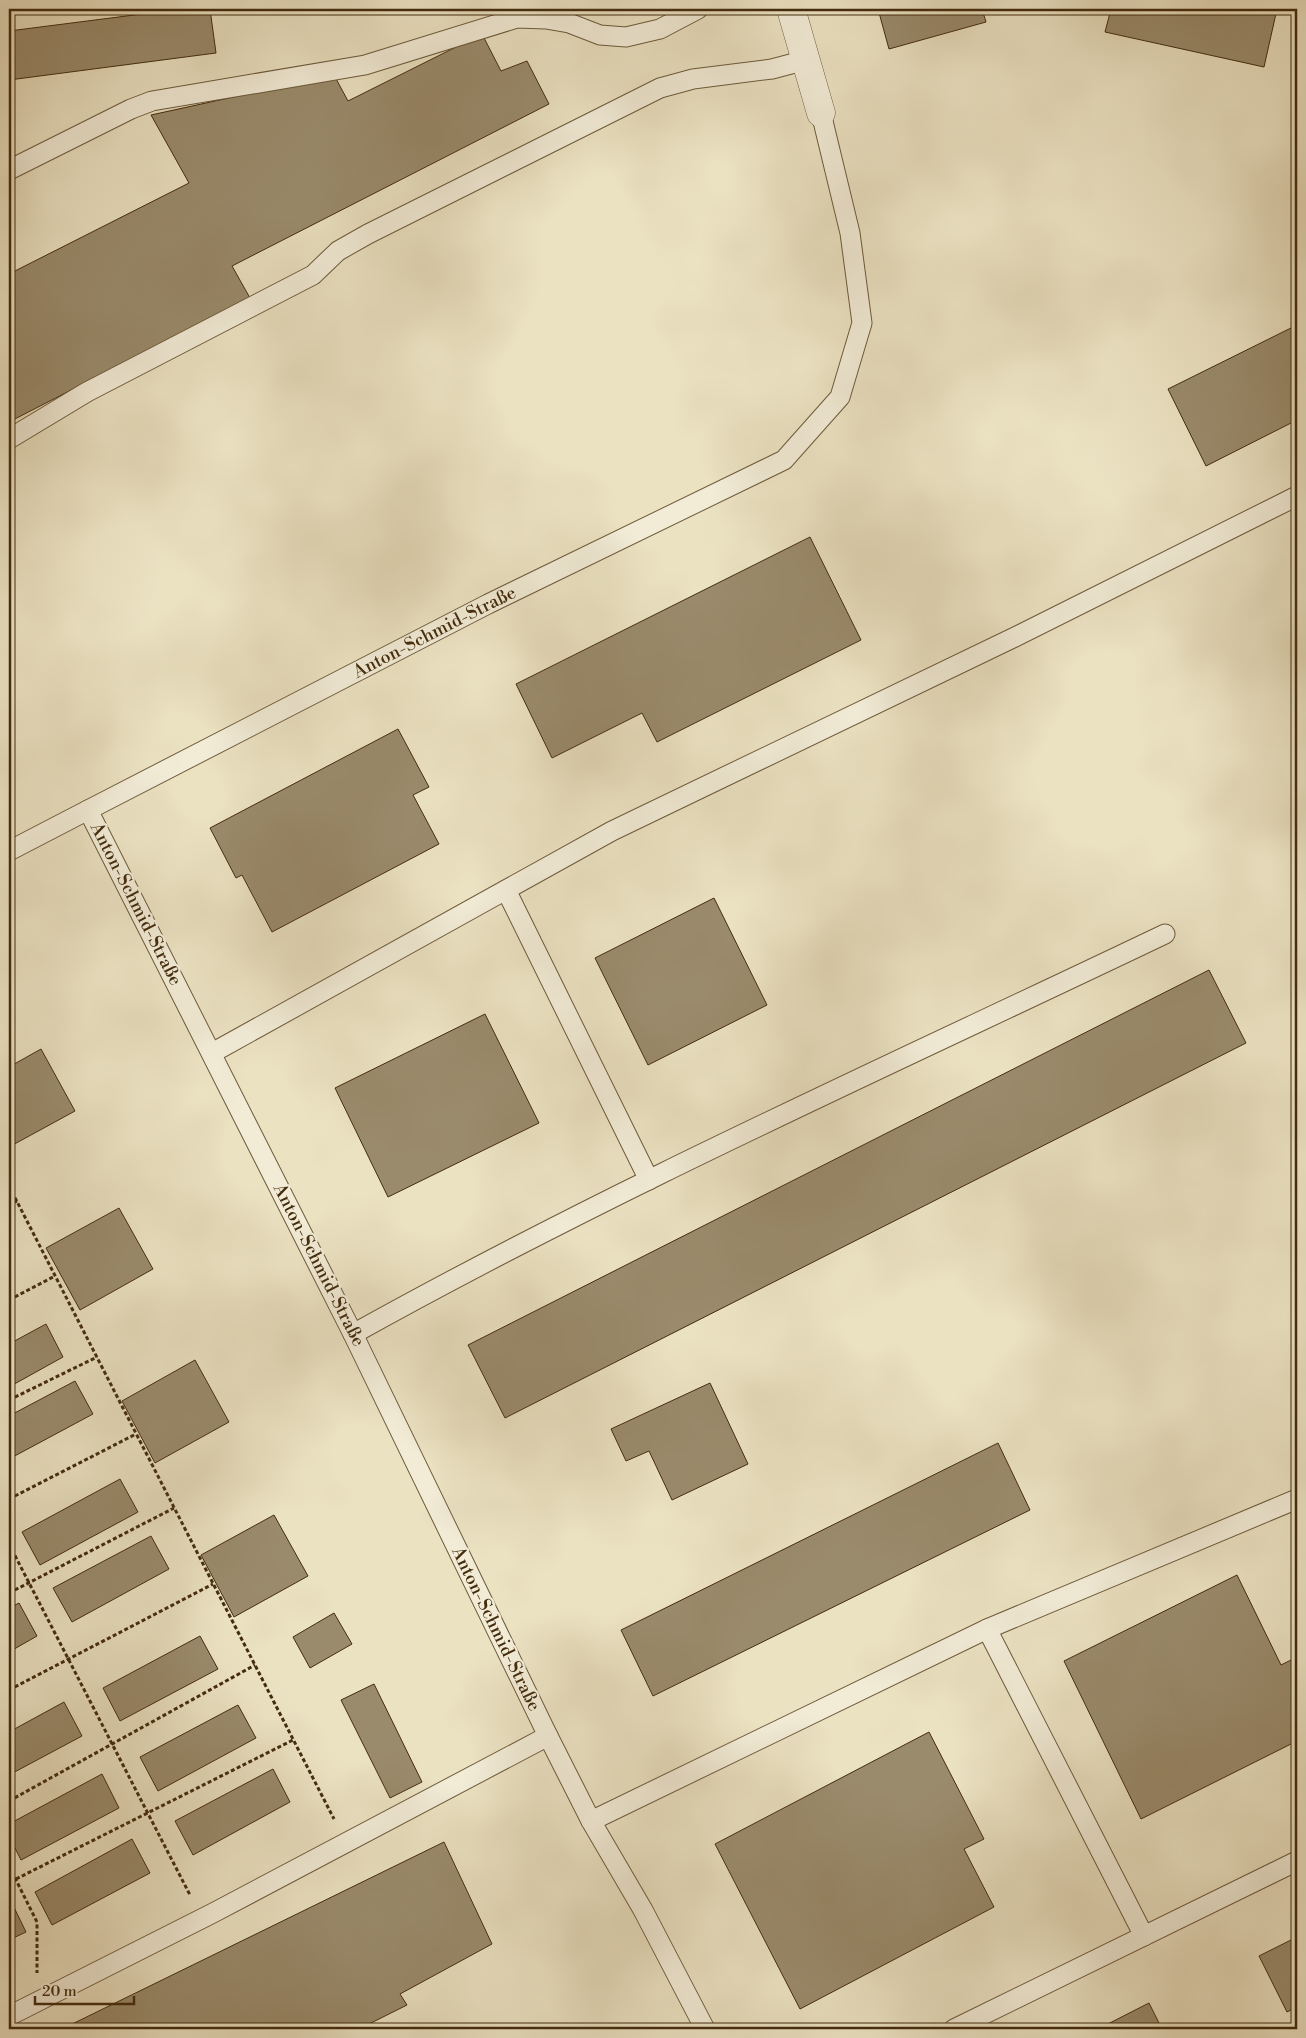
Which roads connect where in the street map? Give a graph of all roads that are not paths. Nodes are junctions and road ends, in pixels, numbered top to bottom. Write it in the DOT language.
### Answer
graph roads {
  1 [pos="698,9"];
  2 [pos="791,9"];
  3 [pos="806,60"];
  4 [pos="821,112"];
  5 [pos="9,170"];
  6 [pos="9,439"];
  7 [pos="1297,496"];
  8 [pos="88,810"];
  9 [pos="9,851"];
  10 [pos="506,890"];
  11 [pos="1165,934"];
  12 [pos="212,1053"];
  13 [pos="649,1180"];
  14 [pos="354,1334"];
  15 [pos="1297,1499"];
  16 [pos="987,1628"];
  17 [pos="548,1736"];
  18 [pos="591,1820"];
  19 [pos="1297,1861"];
  20 [pos="1144,1936"];
  21 [pos="9,2016"];
  22 [pos="704,2029"];
  23 [pos="954,2029"];
  1 -- 5 [label="lane"];
  2 -- 3 [label="street"];
  3 -- 4 [label="street"];
  3 -- 6 [label="lane"];
  4 -- 8 [label="lane, Anton-Schmid-Straße"];
  7 -- 10 [label="lane"];
  8 -- 9 [label="lane"];
  8 -- 12 [label="lane, Anton-Schmid-Straße"];
  10 -- 12 [label="lane"];
  10 -- 13 [label="lane"];
  11 -- 13 [label="lane"];
  12 -- 14 [label="lane, Anton-Schmid-Straße"];
  13 -- 14 [label="lane"];
  14 -- 17 [label="lane, Anton-Schmid-Straße"];
  15 -- 16 [label="lane"];
  16 -- 18 [label="lane"];
  16 -- 20 [label="lane"];
  17 -- 18 [label="lane, Anton-Schmid-Straße"];
  17 -- 21 [label="lane"];
  18 -- 22 [label="lane, Anton-Schmid-Straße"];
  19 -- 20 [label="lane"];
  20 -- 23 [label="lane"];
}
